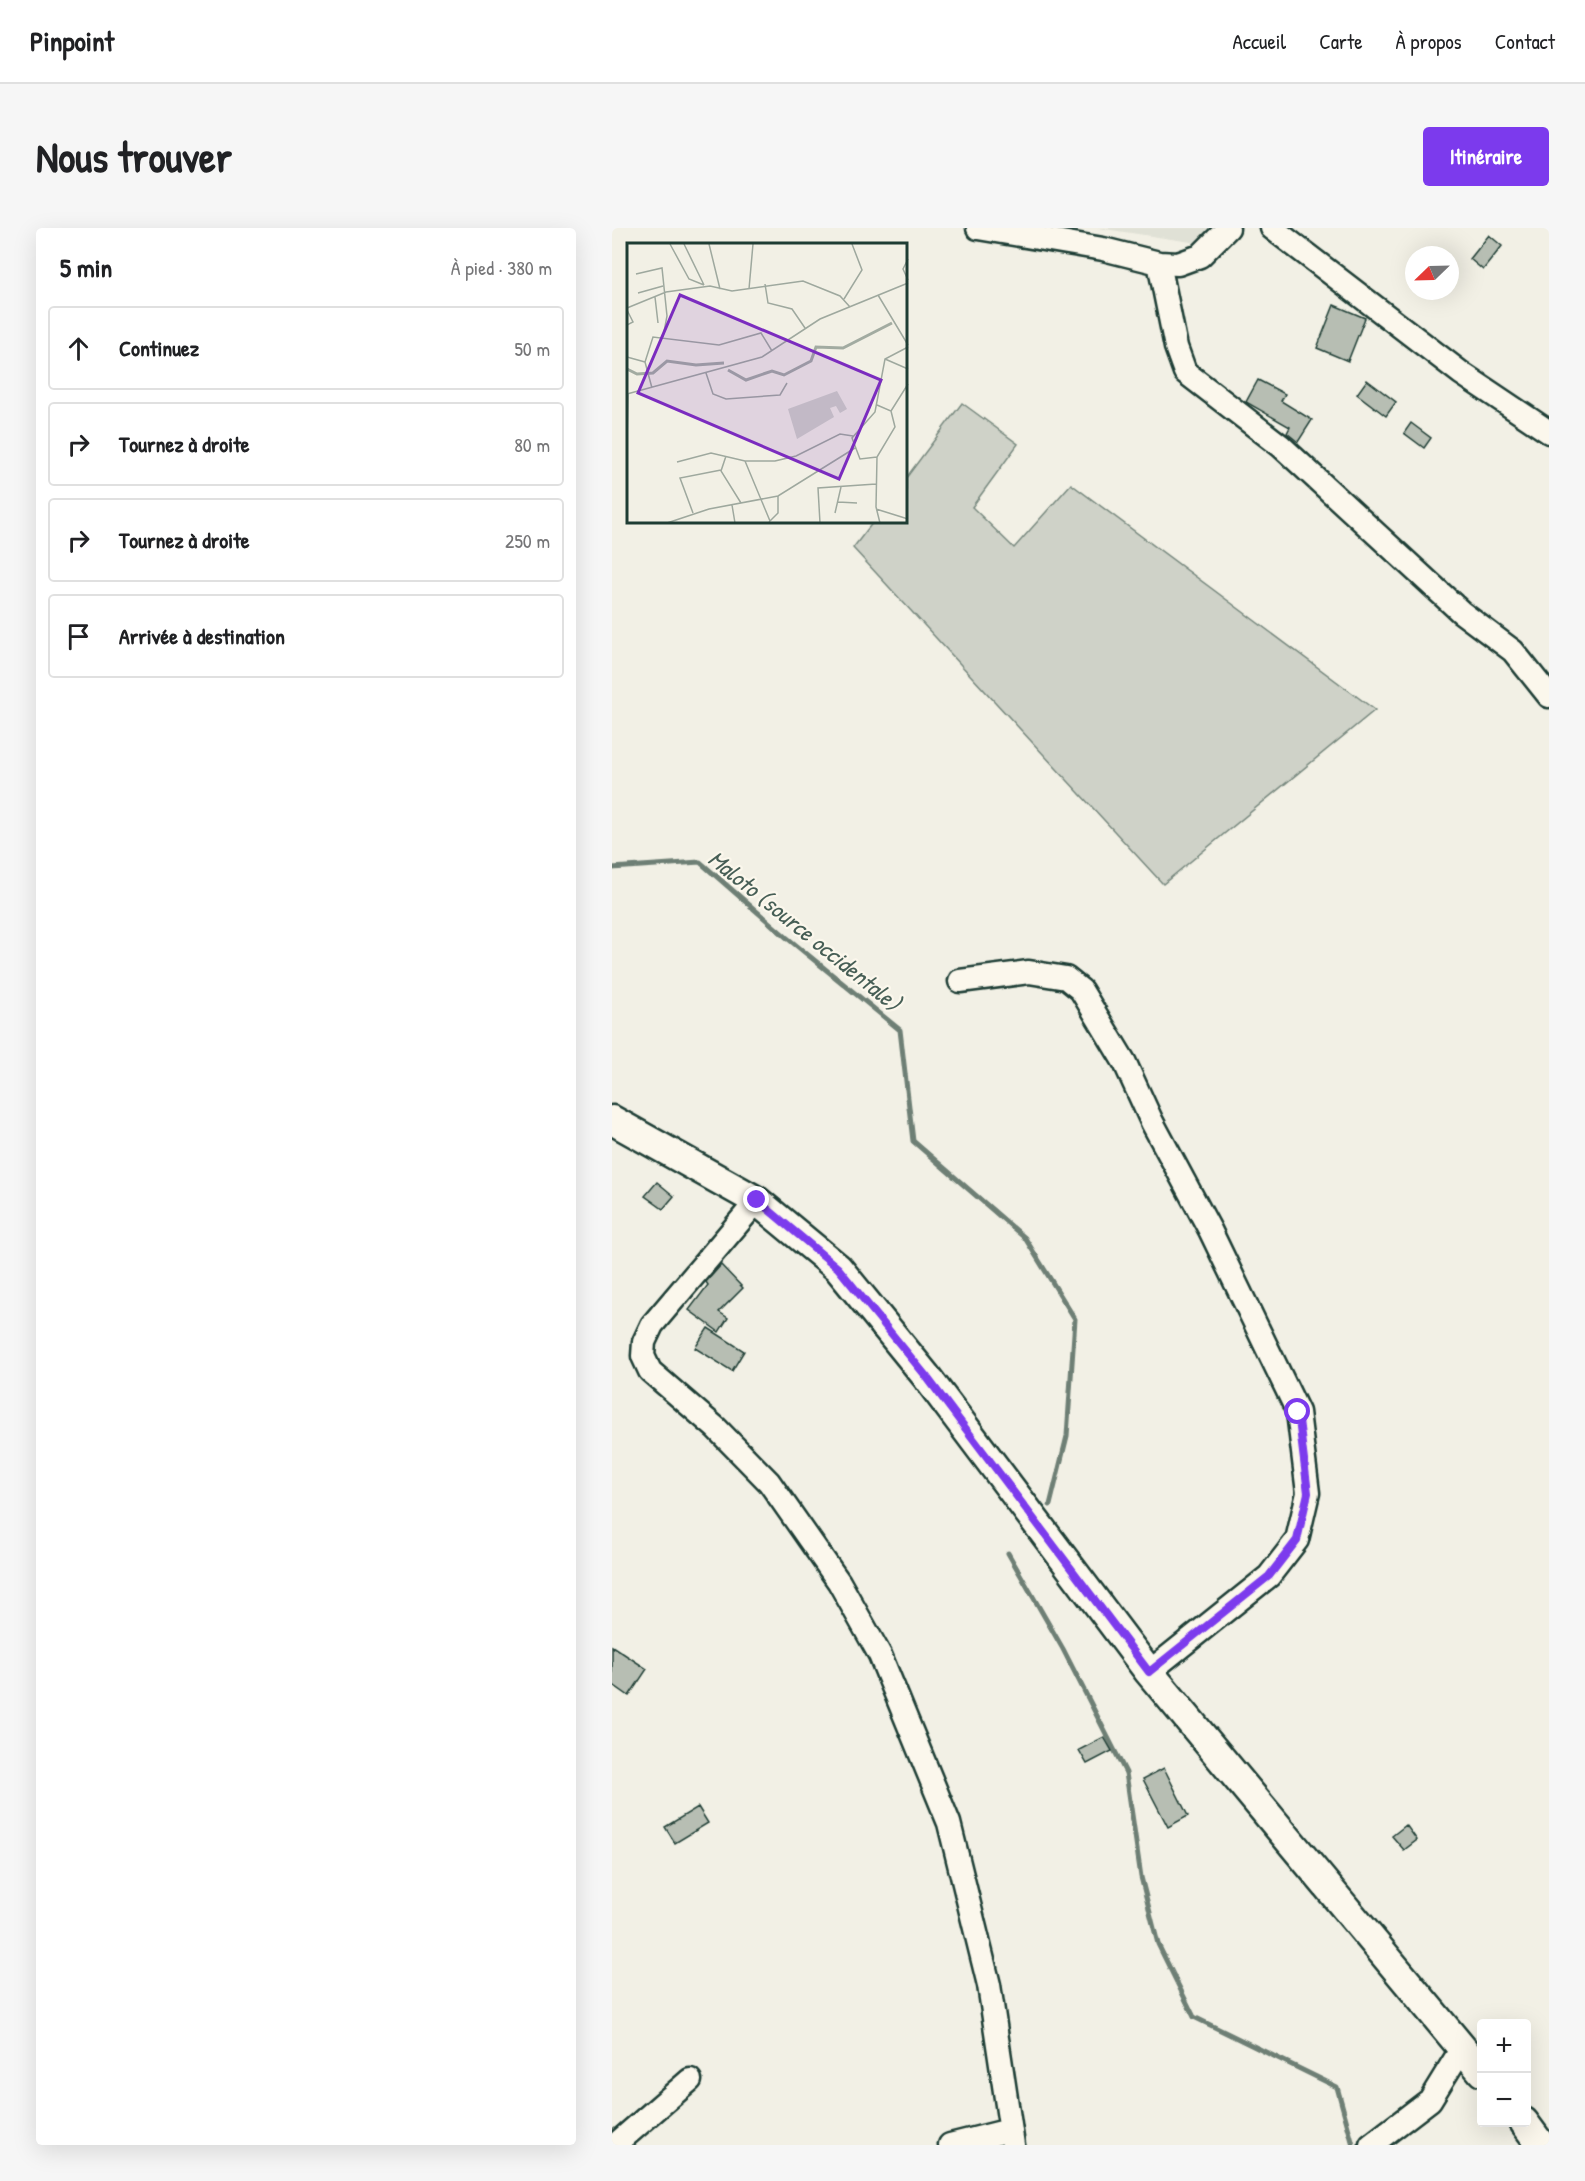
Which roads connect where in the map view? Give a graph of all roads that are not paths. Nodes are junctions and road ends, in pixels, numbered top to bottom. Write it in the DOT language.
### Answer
graph roads {
  1 [pos="978,228"];
  2 [pos="1228,228"];
  3 [pos="1272,228"];
  4 [pos="1159,263"];
  5 [pos="1549,432"];
  6 [pos="1549,696"];
  7 [pos="960,981"];
  8 [pos="612,1120"];
  9 [pos="757,1200"];
  10 [pos="1149,1672"];
  11 [pos="1462,2048"];
  12 [pos="1477,2066"];
  13 [pos="690,2080"];
  14 [pos="1527,2127"];
  15 [pos="1011,2137"];
  16 [pos="615,2145"];
  17 [pos="950,2145"];
  18 [pos="1371,2145"];
  19 [pos="1540,2145"];
  1 -- 4 [label="street"];
  2 -- 4 [label="street"];
  3 -- 5 [label="street"];
  4 -- 6 [label="street"];
  7 -- 10 [label="street"];
  8 -- 9 [label="main road"];
  9 -- 10 [label="main road"];
  9 -- 15 [label="street"];
  10 -- 11 [label="main road"];
  11 -- 12 [label="main road"];
  11 -- 18 [label="street"];
  13 -- 16 [label="street"];
  14 -- 19 [label="main road"];
  15 -- 17 [label="street"];
}
